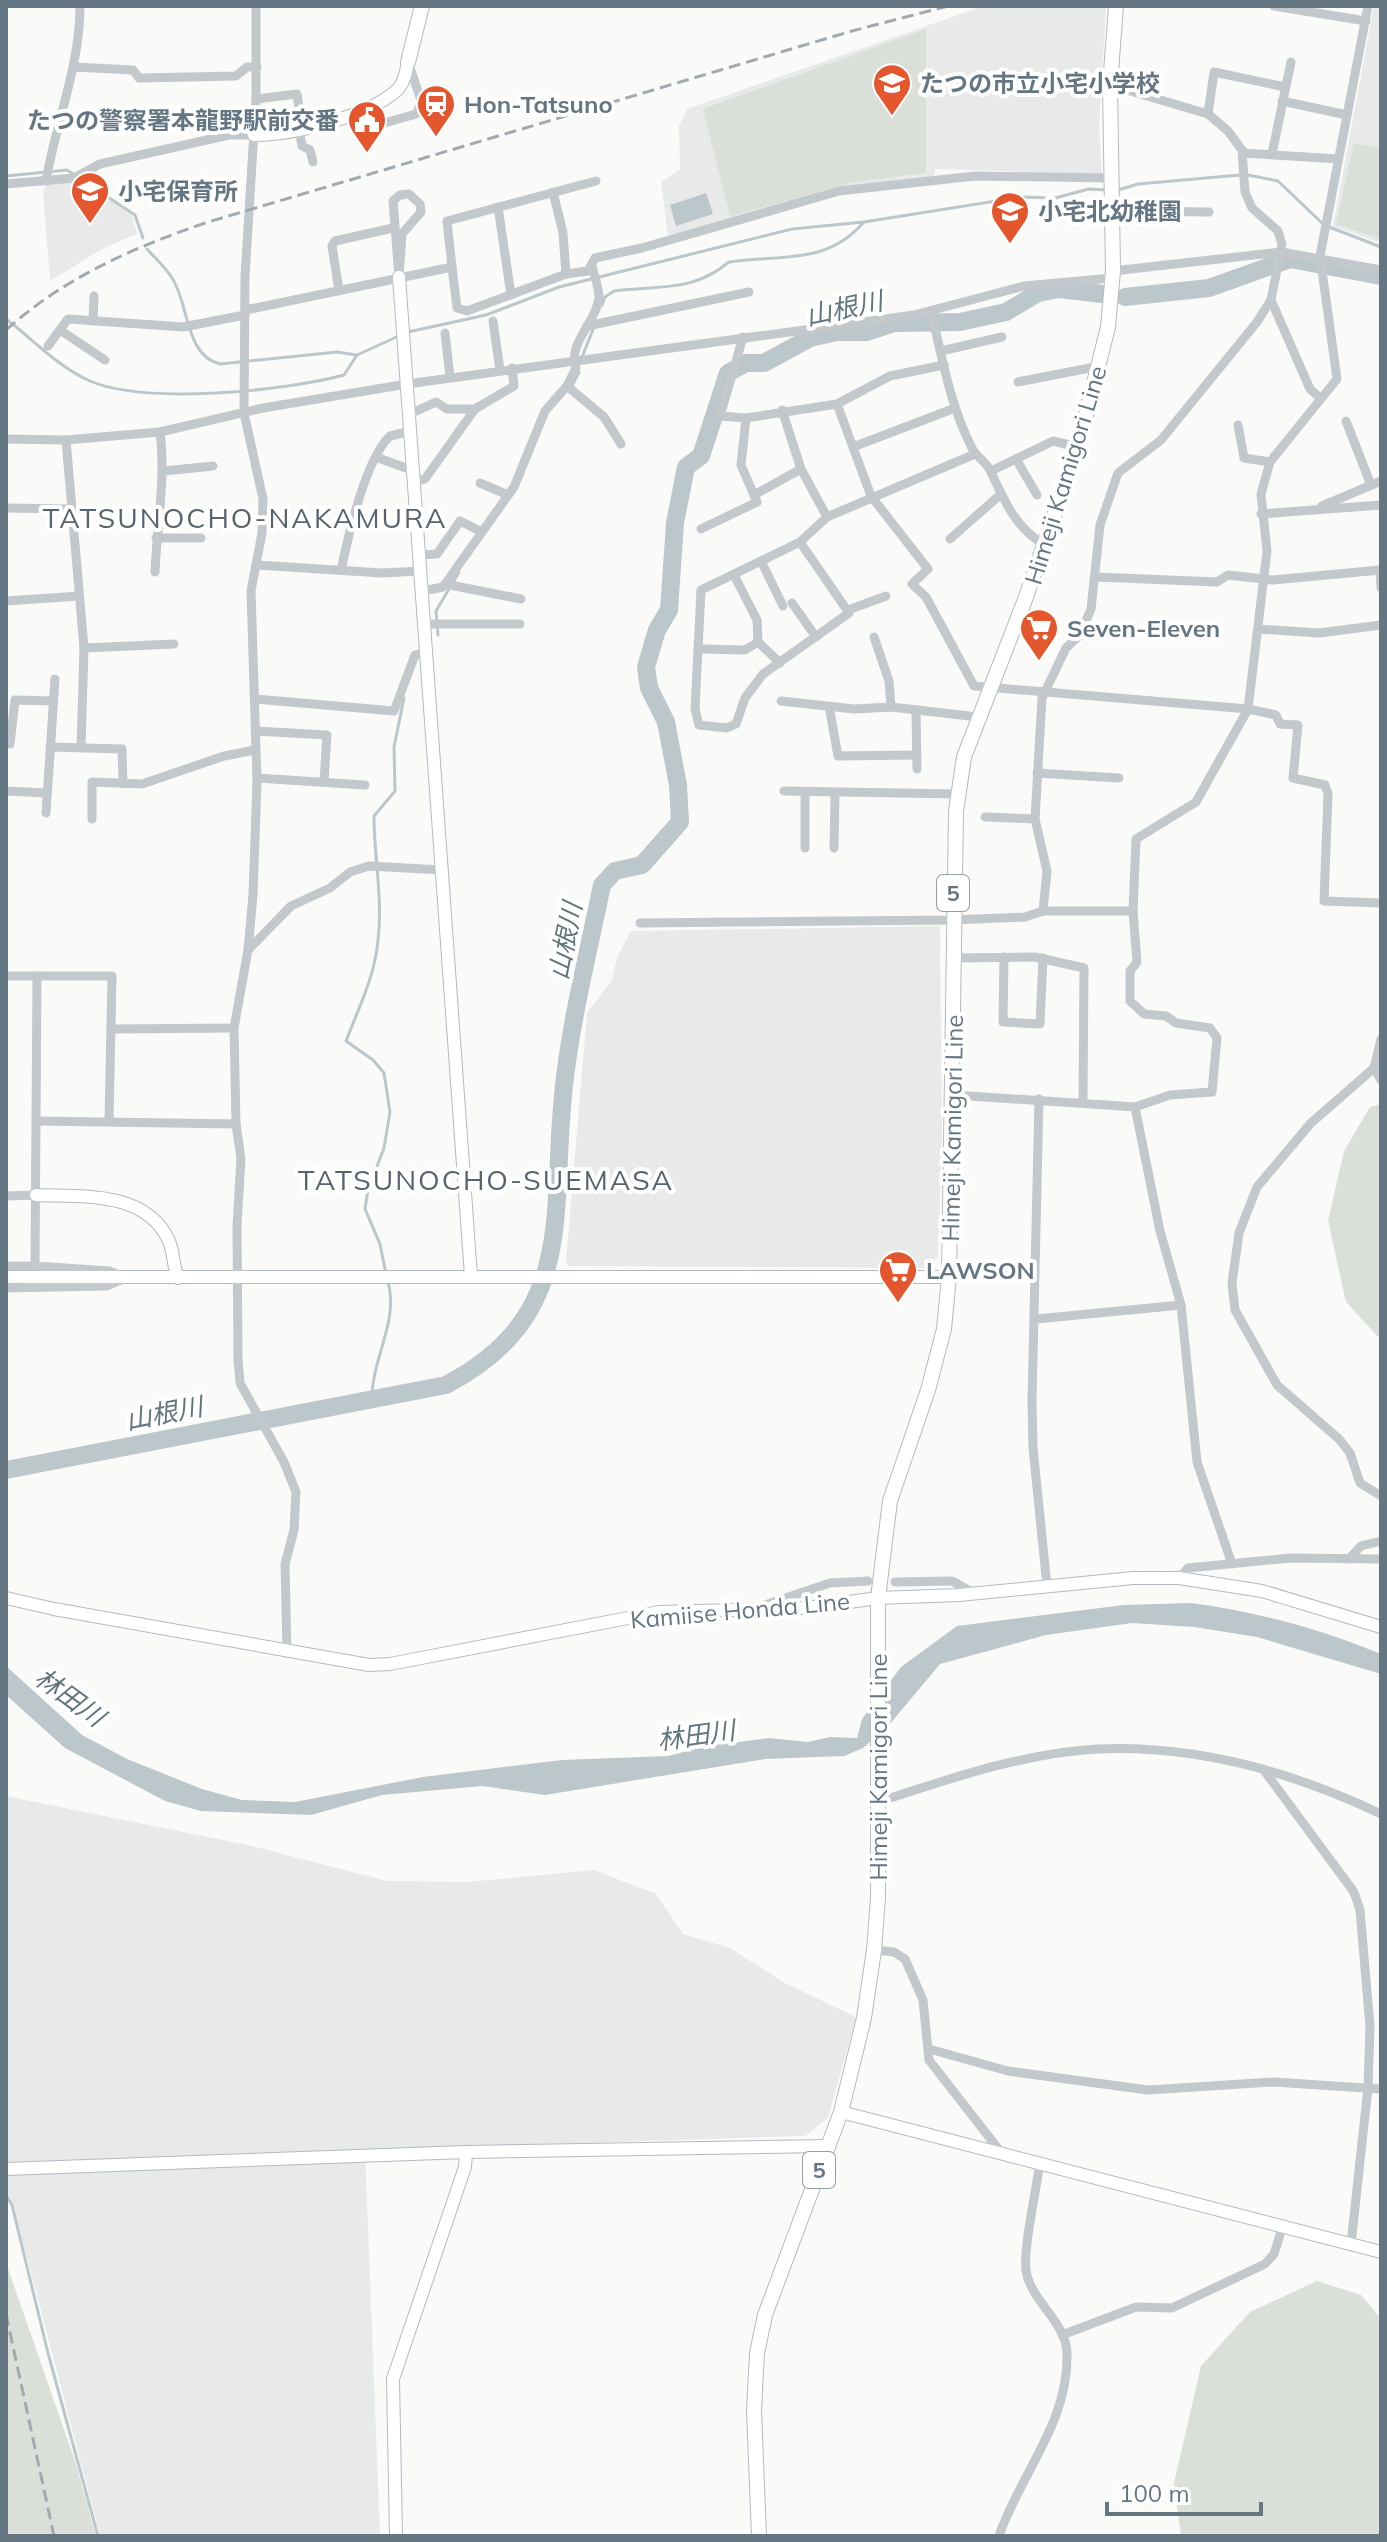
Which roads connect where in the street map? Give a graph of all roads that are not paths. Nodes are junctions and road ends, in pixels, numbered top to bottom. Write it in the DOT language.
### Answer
graph roads {
  1 [pos="80,6"];
  2 [pos="256,6"];
  3 [pos="422,6"];
  4 [pos="1116,6"];
  5 [pos="1274,6"];
  6 [pos="1368,6"];
  7 [pos="1366,21"];
  8 [pos="408,62"];
  9 [pos="1291,62"];
  10 [pos="74,67"];
  11 [pos="257,67"];
  12 [pos="1110,85"];
  13 [pos="1285,87"];
  14 [pos="396,91"];
  15 [pos="419,93"];
  16 [pos="256,99"];
  17 [pos="1282,101"];
  18 [pos="358,113"];
  19 [pos="1208,114"];
  20 [pos="1347,115"];
  21 [pos="301,128"];
  22 [pos="254,135"];
  23 [pos="1243,153"];
  24 [pos="1272,154"];
  25 [pos="1338,159"];
  26 [pos="313,162"];
  27 [pos="46,181"];
  28 [pos="596,181"];
  29 [pos="1111,182"];
  30 [pos="6,184"];
  31 [pos="553,192"];
  32 [pos="498,207"];
  33 [pos="1112,208"];
  34 [pos="1209,212"];
  35 [pos="393,228"];
  36 [pos="1320,256"];
  37 [pos="1280,259"];
  38 [pos="592,266"];
  39 [pos="452,267"];
  40 [pos="1381,270"];
  41 [pos="566,274"];
  42 [pos="1113,274"];
  43 [pos="399,277"];
  44 [pos="339,290"];
  45 [pos="749,292"];
  46 [pos="511,295"];
  47 [pos="94,296"];
  48 [pos="1271,300"];
  49 [pos="931,311"];
  50 [pos="246,312"];
  51 [pos="93,321"];
  52 [pos="493,321"];
  53 [pos="587,326"];
  54 [pos="60,330"];
  55 [pos="445,333"];
  56 [pos="743,337"];
  57 [pos="1002,337"];
  58 [pos="48,346"];
  59 [pos="941,351"];
  60 [pos="573,359"];
  61 [pos="105,360"];
  62 [pos="944,365"];
  63 [pos="1100,366"];
  64 [pos="512,368"];
  65 [pos="500,370"];
  66 [pos="450,377"];
  67 [pos="1018,382"];
  68 [pos="407,384"];
  69 [pos="567,386"];
  70 [pos="1320,398"];
  71 [pos="837,404"];
  72 [pos="955,408"];
  73 [pos="475,409"];
  74 [pos="782,410"];
  75 [pos="244,413"];
  76 [pos="410,414"];
  77 [pos="746,418"];
  78 [pos="1346,421"];
  79 [pos="1238,425"];
  80 [pos="411,431"];
  81 [pos="160,432"];
  82 [pos="6,439"];
  83 [pos="66,440"];
  84 [pos="621,444"];
  85 [pos="853,447"];
  86 [pos="1078,447"];
  87 [pos="975,454"];
  88 [pos="376,457"];
  89 [pos="1016,459"];
  90 [pos="1270,462"];
  91 [pos="213,466"];
  92 [pos="801,469"];
  93 [pos="164,471"];
  94 [pos="991,471"];
  95 [pos="414,476"];
  96 [pos="1381,481"];
  97 [pos="480,483"];
  98 [pos="1371,485"];
  99 [pos="1001,494"];
  100 [pos="508,495"];
  101 [pos="754,495"];
  102 [pos="1037,495"];
  103 [pos="871,496"];
  104 [pos="1381,505"];
  105 [pos="6,508"];
  106 [pos="72,509"];
  107 [pos="1315,509"];
  108 [pos="1261,514"];
  109 [pos="827,517"];
  110 [pos="701,529"];
  111 [pos="480,531"];
  112 [pos="156,538"];
  113 [pos="201,538"];
  114 [pos="950,539"];
  115 [pos="800,542"];
  116 [pos="1045,545"];
  117 [pos="420,555"];
  118 [pos="761,561"];
  119 [pos="257,565"];
  120 [pos="341,570"];
  121 [pos="421,571"];
  122 [pos="155,572"];
  123 [pos="734,575"];
  124 [pos="1096,577"];
  125 [pos="1264,580"];
  126 [pos="445,584"];
  127 [pos="1381,588"];
  128 [pos="423,591"];
  129 [pos="79,596"];
  130 [pos="886,596"];
  131 [pos="521,599"];
  132 [pos="6,601"];
  133 [pos="848,610"];
  134 [pos="425,624"];
  135 [pos="520,624"];
  136 [pos="1381,625"];
  137 [pos="1258,629"];
  138 [pos="816,637"];
  139 [pos="874,637"];
  140 [pos="758,642"];
  141 [pos="174,644"];
  142 [pos="84,648"];
  143 [pos="700,649"];
  144 [pos="427,653"];
  145 [pos="780,663"];
  146 [pos="55,679"];
  147 [pos="991,686"];
  148 [pos="1045,691"];
  149 [pos="255,699"];
  150 [pos="53,701"];
  151 [pos="781,701"];
  152 [pos="829,706"];
  153 [pos="891,707"];
  154 [pos="1248,709"];
  155 [pos="916,710"];
  156 [pos="978,717"];
  157 [pos="255,731"];
  158 [pos="6,744"];
  159 [pos="50,747"];
  160 [pos="81,748"];
  161 [pos="255,750"];
  162 [pos="916,755"];
  163 [pos="917,769"];
  164 [pos="1037,773"];
  165 [pos="257,778"];
  166 [pos="1119,778"];
  167 [pos="324,782"];
  168 [pos="123,784"];
  169 [pos="365,785"];
  170 [pos="6,791"];
  171 [pos="784,791"];
  172 [pos="47,793"];
  173 [pos="805,794"];
  174 [pos="958,794"];
  175 [pos="835,795"];
  176 [pos="46,813"];
  177 [pos="985,817"];
  178 [pos="92,819"];
  179 [pos="1035,819"];
  180 [pos="805,848"];
  181 [pos="834,848"];
  182 [pos="442,870"];
  183 [pos="1381,903"];
  184 [pos="1043,911"];
  185 [pos="1133,911"];
  186 [pos="953,920"];
  187 [pos="640,923"];
  188 [pos="248,950"];
  189 [pos="1004,957"];
  190 [pos="953,958"];
  191 [pos="1043,958"];
  192 [pos="6,976"];
  193 [pos="37,976"];
  194 [pos="234,1028"];
  195 [pos="111,1029"];
  196 [pos="1381,1039"];
  197 [pos="1374,1068"];
  198 [pos="1381,1080"];
  199 [pos="954,1095"];
  200 [pos="1039,1099"];
  201 [pos="1083,1102"];
  202 [pos="1135,1107"];
  203 [pos="36,1121"];
  204 [pos="109,1121"];
  205 [pos="236,1124"];
  206 [pos="36,1195"];
  207 [pos="6,1196"];
  208 [pos="6,1266"];
  209 [pos="35,1266"];
  210 [pos="471,1276"];
  211 [pos="6,1277"];
  212 [pos="239,1277"];
  213 [pos="949,1277"];
  214 [pos="126,1278"];
  215 [pos="178,1278"];
  216 [pos="6,1288"];
  217 [pos="1181,1305"];
  218 [pos="1036,1319"];
  219 [pos="1381,1496"];
  220 [pos="1381,1541"];
  221 [pos="1349,1559"];
  222 [pos="1381,1559"];
  223 [pos="1232,1564"];
  224 [pos="1179,1578"];
  225 [pos="868,1581"];
  226 [pos="895,1582"];
  227 [pos="1047,1586"];
  228 [pos="974,1593"];
  229 [pos="6,1598"];
  230 [pos="878,1598"];
  231 [pos="755,1608"];
  232 [pos="1381,1627"];
  233 [pos="287,1652"];
  234 [pos="1263,1769"];
  235 [pos="878,1802"];
  236 [pos="1381,1814"];
  237 [pos="874,1950"];
  238 [pos="929,2049"];
  239 [pos="1368,2088"];
  240 [pos="1381,2089"];
  241 [pos="841,2112"];
  242 [pos="828,2146"];
  243 [pos="1000,2151"];
  244 [pos="466,2152"];
  245 [pos="1040,2161"];
  246 [pos="6,2169"];
  247 [pos="1283,2225"];
  248 [pos="1351,2244"];
  249 [pos="1381,2252"];
  250 [pos="1062,2335"];
  251 [pos="396,2536"];
  252 [pos="759,2536"];
  253 [pos="999,2536"];
  1 -- 10 [label="street"];
  2 -- 11 [label="street"];
  3 -- 8 [label="main road"];
  4 -- 12 [label="main road, Himeji Kamigori Line / 5"];
  5 -- 7 [label="street"];
  6 -- 7 [label="street"];
  7 -- 20 [label="street"];
  8 -- 14 [label="street"];
  8 -- 15 [label="street"];
  9 -- 13 [label="street"];
  10 -- 11 [label="street"];
  10 -- 27 [label="street"];
  11 -- 16 [label="street"];
  12 -- 19 [label="street"];
  12 -- 29 [label="main road, Himeji Kamigori Line / 5"];
  13 -- 17 [label="street"];
  13 -- 19 [label="street"];
  14 -- 15 [label="street"];
  14 -- 18 [label="street"];
  15 -- 18 [label="street"];
  16 -- 21 [label="street"];
  16 -- 22 [label="street"];
  17 -- 20 [label="street"];
  17 -- 24 [label="street"];
  18 -- 21 [label="street"];
  19 -- 23 [label="street"];
  20 -- 25 [label="street"];
  21 -- 22 [label="street"];
  21 -- 26 [label="street"];
  22 -- 27 [label="street"];
  22 -- 50 [label="street"];
  23 -- 24 [label="street"];
  23 -- 37 [label="street"];
  24 -- 25 [label="street"];
  25 -- 36 [label="street"];
  27 -- 30 [label="street"];
  28 -- 31 [label="street"];
  29 -- 33 [label="main road, Himeji Kamigori Line / 5"];
  29 -- 38 [label="street"];
  31 -- 32 [label="street"];
  31 -- 41 [label="street"];
  32 -- 39 [label="street"];
  32 -- 46 [label="street"];
  33 -- 34 [label="street"];
  33 -- 42 [label="main road, Himeji Kamigori Line / 5"];
  35 -- 43 [label="street"];
  35 -- 43 [label="street"];
  35 -- 44 [label="street"];
  36 -- 37 [label="street"];
  36 -- 40 [label="street"];
  36 -- 70 [label="street"];
  37 -- 42 [label="street"];
  37 -- 48 [label="street"];
  38 -- 41 [label="street"];
  38 -- 53 [label="street"];
  39 -- 43 [label="street"];
  39 -- 46 [label="street"];
  41 -- 46 [label="street"];
  42 -- 49 [label="street"];
  42 -- 63 [label="main road, Himeji Kamigori Line / 5"];
  43 -- 44 [label="street"];
  43 -- 68 [label="street"];
  44 -- 50 [label="street"];
  45 -- 53 [label="street"];
  47 -- 51 [label="street"];
  48 -- 70 [label="street"];
  48 -- 124 [label="street"];
  49 -- 56 [label="street"];
  49 -- 59 [label="street"];
  50 -- 51 [label="street"];
  50 -- 75 [label="street"];
  51 -- 54 [label="street"];
  52 -- 65 [label="street"];
  53 -- 60 [label="street"];
  54 -- 58 [label="street"];
  54 -- 61 [label="street"];
  55 -- 66 [label="street"];
  56 -- 60 [label="street"];
  56 -- 77 [label="street"];
  57 -- 59 [label="street"];
  59 -- 62 [label="street"];
  60 -- 64 [label="street"];
  60 -- 69 [label="street"];
  62 -- 71 [label="street"];
  62 -- 72 [label="street"];
  63 -- 67 [label="street"];
  63 -- 86 [label="main road, Himeji Kamigori Line / 5"];
  64 -- 65 [label="street"];
  64 -- 73 [label="street"];
  65 -- 66 [label="street"];
  66 -- 68 [label="street"];
  68 -- 75 [label="street"];
  68 -- 76 [label="street"];
  69 -- 84 [label="street"];
  69 -- 100 [label="street"];
  70 -- 90 [label="street"];
  71 -- 74 [label="street"];
  71 -- 85 [label="street"];
  72 -- 85 [label="street"];
  72 -- 87 [label="street"];
  73 -- 76 [label="street"];
  73 -- 95 [label="street"];
  74 -- 77 [label="street"];
  74 -- 92 [label="street"];
  75 -- 81 [label="street"];
  75 -- 119 [label="street"];
  76 -- 80 [label="street"];
  77 -- 101 [label="street"];
  78 -- 98 [label="street"];
  79 -- 90 [label="street"];
  80 -- 88 [label="street"];
  80 -- 95 [label="street"];
  81 -- 83 [label="street"];
  81 -- 93 [label="street"];
  82 -- 83 [label="street"];
  83 -- 106 [label="street"];
  85 -- 103 [label="street"];
  86 -- 89 [label="street"];
  86 -- 116 [label="main road, Himeji Kamigori Line / 5"];
  87 -- 94 [label="street"];
  87 -- 103 [label="street"];
  88 -- 95 [label="street"];
  88 -- 120 [label="street"];
  89 -- 94 [label="street"];
  89 -- 102 [label="street"];
  90 -- 108 [label="street"];
  91 -- 93 [label="street"];
  92 -- 101 [label="street"];
  92 -- 109 [label="street"];
  93 -- 112 [label="street"];
  94 -- 99 [label="street"];
  95 -- 117 [label="street"];
  96 -- 98 [label="street"];
  97 -- 100 [label="street"];
  98 -- 107 [label="street"];
  99 -- 114 [label="street"];
  99 -- 116 [label="street"];
  100 -- 111 [label="street"];
  101 -- 110 [label="street"];
  103 -- 109 [label="street"];
  103 -- 147 [label="street"];
  104 -- 107 [label="street"];
  105 -- 106 [label="street"];
  106 -- 129 [label="street"];
  107 -- 108 [label="street"];
  108 -- 125 [label="street"];
  109 -- 115 [label="street"];
  111 -- 117 [label="street"];
  111 -- 126 [label="street"];
  112 -- 113 [label="street"];
  112 -- 122 [label="street"];
  115 -- 118 [label="street"];
  115 -- 133 [label="street"];
  116 -- 147 [label="main road, Himeji Kamigori Line / 5"];
  117 -- 121 [label="street"];
  118 -- 123 [label="street"];
  118 -- 138 [label="street"];
  119 -- 120 [label="street"];
  119 -- 149 [label="street"];
  120 -- 121 [label="street"];
  121 -- 128 [label="street"];
  123 -- 140 [label="street"];
  123 -- 143 [label="street"];
  124 -- 125 [label="street"];
  124 -- 148 [label="street"];
  125 -- 127 [label="street"];
  125 -- 137 [label="street"];
  126 -- 128 [label="street"];
  126 -- 131 [label="street"];
  128 -- 134 [label="street"];
  129 -- 132 [label="street"];
  129 -- 142 [label="street"];
  130 -- 133 [label="street"];
  133 -- 138 [label="street"];
  134 -- 135 [label="street"];
  134 -- 144 [label="street"];
  136 -- 137 [label="street"];
  137 -- 154 [label="street"];
  138 -- 145 [label="street"];
  139 -- 153 [label="street"];
  140 -- 143 [label="street"];
  140 -- 145 [label="street"];
  141 -- 142 [label="street"];
  142 -- 160 [label="street"];
  143 -- 145 [label="street"];
  144 -- 149 [label="street"];
  144 -- 182 [label="street"];
  146 -- 150 [label="street"];
  147 -- 148 [label="street"];
  147 -- 156 [label="main road, Himeji Kamigori Line / 5"];
  148 -- 154 [label="street"];
  148 -- 164 [label="street"];
  149 -- 157 [label="street"];
  150 -- 158 [label="street"];
  150 -- 159 [label="street"];
  151 -- 152 [label="street"];
  152 -- 153 [label="street"];
  152 -- 162 [label="street"];
  153 -- 155 [label="street"];
  154 -- 183 [label="street"];
  154 -- 185 [label="street"];
  155 -- 156 [label="street"];
  155 -- 162 [label="street"];
  156 -- 174 [label="main road, Himeji Kamigori Line / 5"];
  157 -- 161 [label="street"];
  157 -- 167 [label="street"];
  159 -- 160 [label="street"];
  159 -- 172 [label="street"];
  160 -- 168 [label="street"];
  161 -- 165 [label="street"];
  161 -- 168 [label="street"];
  162 -- 163 [label="street"];
  164 -- 166 [label="street"];
  164 -- 179 [label="street"];
  165 -- 167 [label="street"];
  165 -- 188 [label="street"];
  167 -- 169 [label="street"];
  168 -- 178 [label="street"];
  170 -- 172 [label="street"];
  171 -- 173 [label="street"];
  172 -- 176 [label="street"];
  173 -- 175 [label="street"];
  173 -- 180 [label="street"];
  174 -- 175 [label="street"];
  174 -- 186 [label="main road, Himeji Kamigori Line / 5"];
  175 -- 181 [label="street"];
  177 -- 179 [label="street"];
  179 -- 184 [label="street"];
  182 -- 188 [label="street"];
  182 -- 210 [label="street"];
  184 -- 185 [label="street"];
  184 -- 186 [label="street"];
  185 -- 202 [label="street"];
  186 -- 187 [label="street"];
  186 -- 190 [label="main road, Himeji Kamigori Line / 5"];
  188 -- 194 [label="street"];
  189 -- 190 [label="street"];
  189 -- 191 [label="street"];
  189 -- 191 [label="street"];
  190 -- 199 [label="main road, Himeji Kamigori Line / 5"];
  191 -- 201 [label="street"];
  192 -- 193 [label="street"];
  193 -- 195 [label="street"];
  193 -- 203 [label="street"];
  194 -- 195 [label="street"];
  194 -- 205 [label="street"];
  195 -- 204 [label="street"];
  196 -- 197 [label="street"];
  197 -- 198 [label="street"];
  197 -- 219 [label="street"];
  199 -- 200 [label="street"];
  199 -- 213 [label="main road, Himeji Kamigori Line / 5"];
  200 -- 201 [label="street"];
  200 -- 218 [label="street"];
  201 -- 202 [label="street"];
  202 -- 217 [label="street"];
  203 -- 204 [label="street"];
  203 -- 206 [label="street"];
  204 -- 205 [label="street"];
  205 -- 212 [label="street"];
  206 -- 207 [label="street"];
  206 -- 209 [label="street"];
  206 -- 215 [label="street"];
  208 -- 209 [label="street"];
  209 -- 214 [label="street"];
  210 -- 212 [label="street"];
  210 -- 213 [label="street"];
  211 -- 214 [label="street"];
  212 -- 215 [label="street"];
  212 -- 233 [label="street"];
  213 -- 230 [label="main road, Himeji Kamigori Line / 5"];
  214 -- 215 [label="street"];
  214 -- 216 [label="street"];
  217 -- 218 [label="street"];
  217 -- 223 [label="street"];
  218 -- 227 [label="street"];
  220 -- 221 [label="street"];
  221 -- 222 [label="street"];
  221 -- 223 [label="street"];
  223 -- 224 [label="street"];
  224 -- 227 [label="street, Kamiise Honda Line"];
  224 -- 232 [label="street, Kamiise Honda Line"];
  225 -- 231 [label="street"];
  226 -- 228 [label="street"];
  227 -- 228 [label="street, Kamiise Honda Line"];
  228 -- 230 [label="street, Kamiise Honda Line"];
  229 -- 233 [label="street, Kamiise Honda Line"];
  230 -- 231 [label="street, Kamiise Honda Line"];
  230 -- 235 [label="main road, Himeji Kamigori Line / 5"];
  231 -- 233 [label="street, Kamiise Honda Line"];
  234 -- 235 [label="street"];
  234 -- 236 [label="street"];
  234 -- 239 [label="street"];
  235 -- 237 [label="main road, Himeji Kamigori Line / 5"];
  237 -- 238 [label="street"];
  237 -- 241 [label="main road, Himeji Kamigori Line / 5"];
  238 -- 239 [label="street"];
  238 -- 243 [label="street"];
  239 -- 240 [label="street"];
  239 -- 248 [label="street"];
  241 -- 242 [label="main road, Himeji Kamigori Line / 5"];
  241 -- 243 [label="street"];
  242 -- 244 [label="street"];
  242 -- 252 [label="main road, Himeji Kamigori Line / 5"];
  243 -- 245 [label="street"];
  244 -- 246 [label="street"];
  244 -- 251 [label="street"];
  245 -- 247 [label="street"];
  245 -- 250 [label="street"];
  247 -- 248 [label="street"];
  247 -- 250 [label="street"];
  248 -- 249 [label="street"];
  250 -- 253 [label="street"];
}
